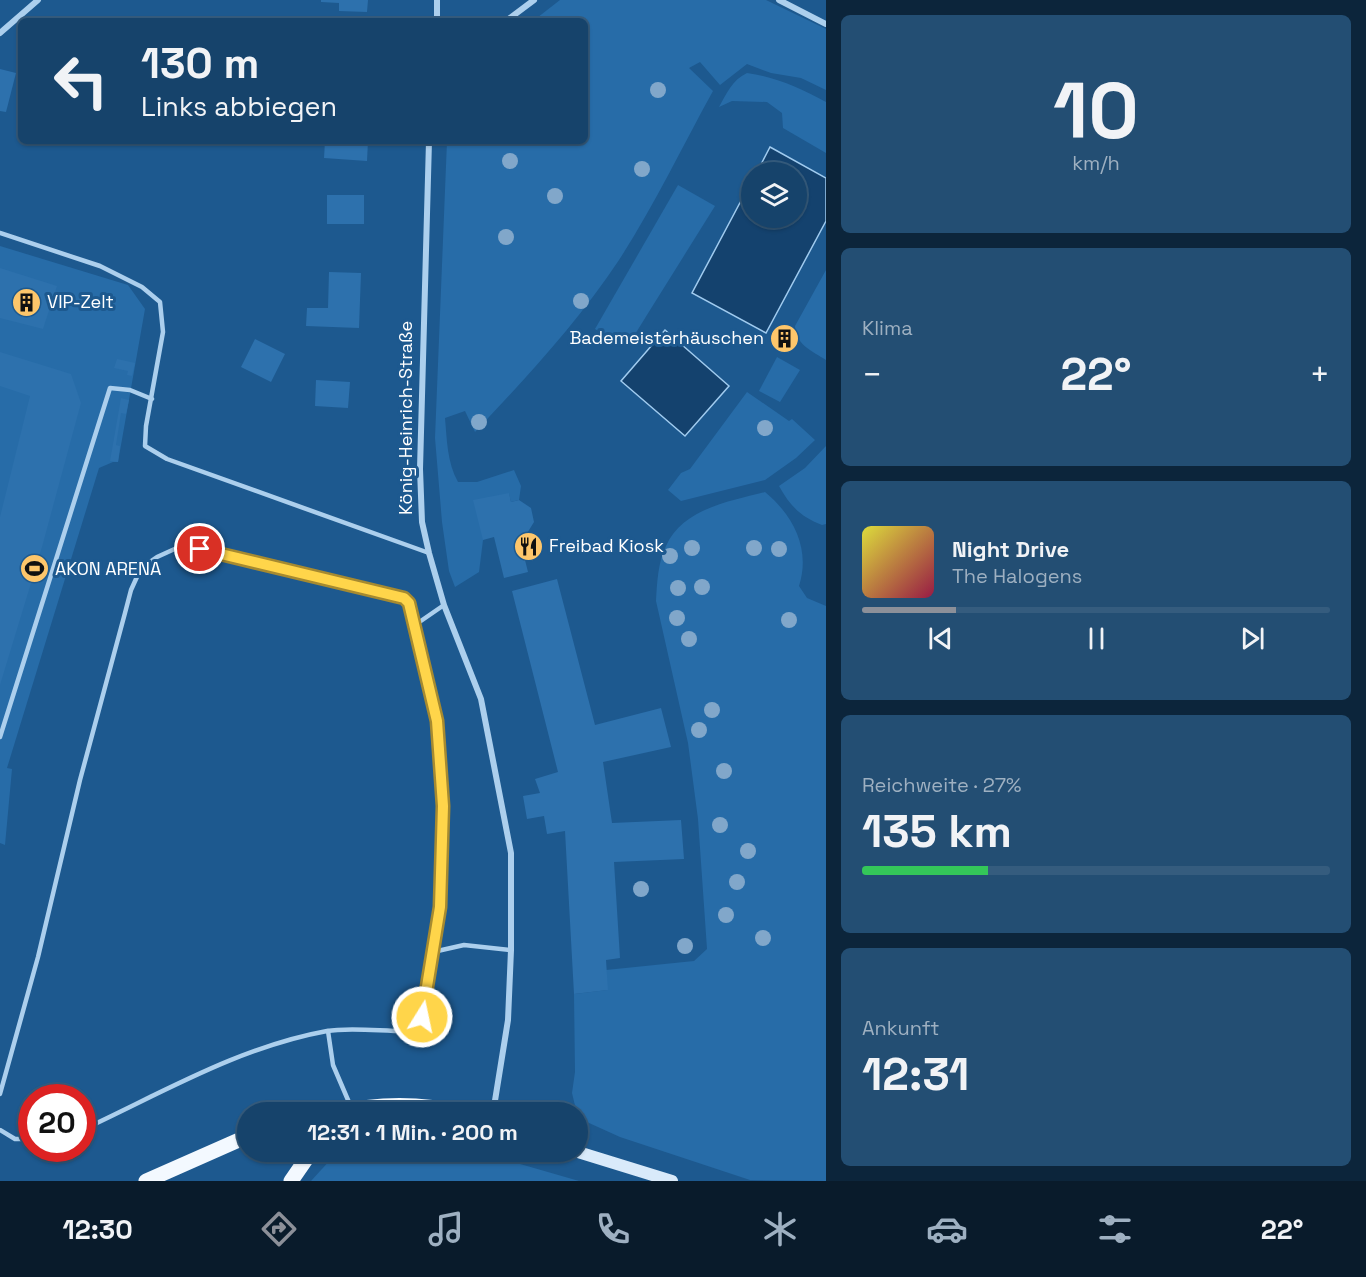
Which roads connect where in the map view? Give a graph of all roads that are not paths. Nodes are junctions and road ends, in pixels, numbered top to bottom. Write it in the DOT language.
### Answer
graph roads {
  1 [pos="38,0"];
  2 [pos="437,0"];
  3 [pos="534,0"];
  4 [pos="779,0"];
  5 [pos="437,18"];
  6 [pos="510,18"];
  7 [pos="826,24"];
  8 [pos="0,33"];
  9 [pos="429,144"];
  10 [pos="0,233"];
  11 [pos="152,399"];
  12 [pos="429,553"];
  13 [pos="444,605"];
  14 [pos="415,625"];
  15 [pos="0,737"];
  16 [pos="511,950"];
  17 [pos="433,952"];
  18 [pos="328,1031"];
  19 [pos="0,1094"];
  20 [pos="347,1102"];
  21 [pos="495,1102"];
  22 [pos="96,1124"];
  23 [pos="0,1130"];
  24 [pos="18,1139"];
  25 [pos="237,1141"];
  26 [pos="588,1156"];
  27 [pos="304,1162"];
  28 [pos="146,1181"];
  29 [pos="291,1181"];
  30 [pos="672,1181"];
  1 -- 8 [label="street"];
  2 -- 5 [label="street"];
  3 -- 6 [label="street"];
  4 -- 7 [label="street"];
  9 -- 12 [label="street, König-Heinrich-Straße"];
  10 -- 11 [label="lane"];
  11 -- 12 [label="lane"];
  11 -- 15 [label="lane"];
  12 -- 13 [label="street, König-Heinrich-Straße"];
  13 -- 14 [label="lane"];
  13 -- 16 [label="street, König-Heinrich-Straße"];
  14 -- 17 [label="lane"];
  14 -- 19 [label="lane"];
  16 -- 17 [label="lane"];
  16 -- 21 [label="street, König-Heinrich-Straße"];
  17 -- 18 [label="lane"];
  18 -- 20 [label="lane"];
  18 -- 22 [label="lane"];
  23 -- 24 [label="lane"];
  25 -- 28 [label="main road"];
  26 -- 30 [label="main road"];
  27 -- 29 [label="main road"];
}
